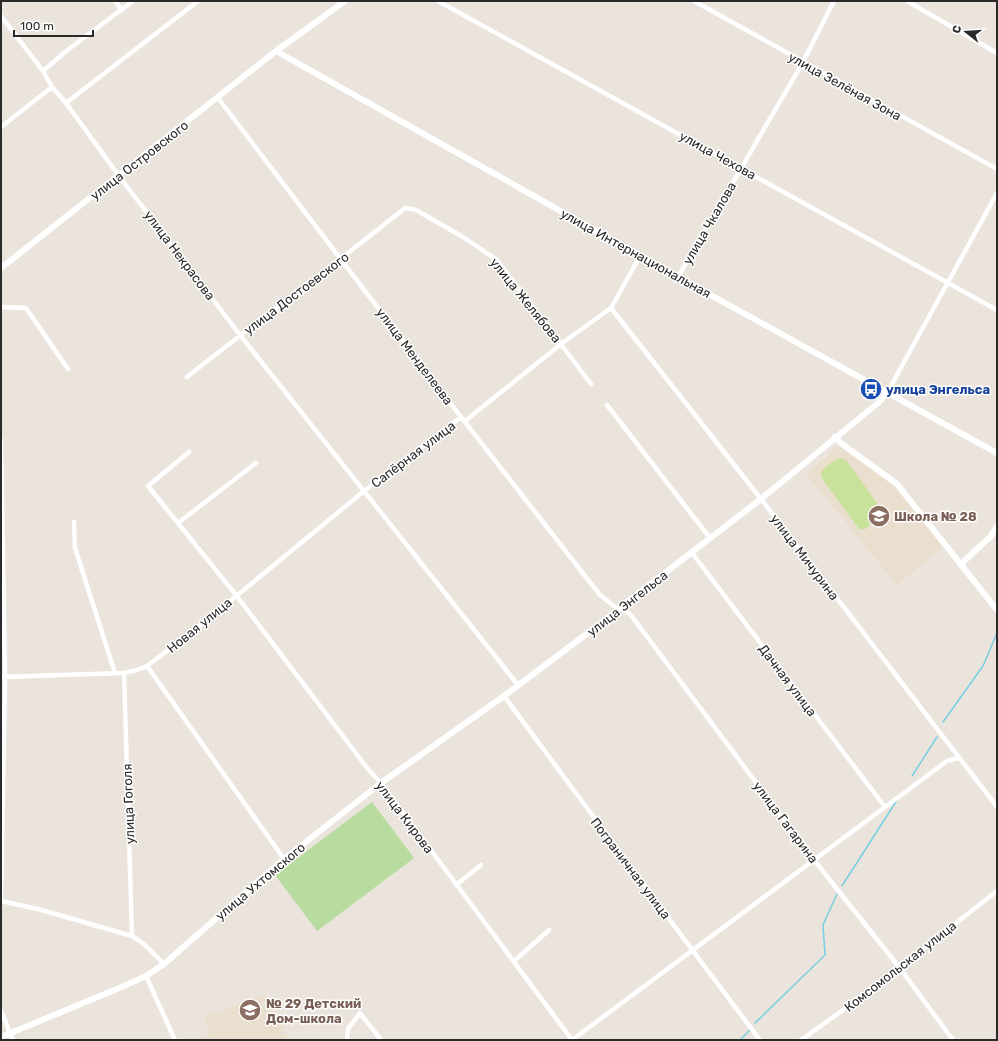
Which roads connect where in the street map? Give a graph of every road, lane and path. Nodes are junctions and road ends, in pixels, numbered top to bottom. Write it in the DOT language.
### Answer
graph roads {
  1 [pos="115,1"];
  2 [pos="133,1"];
  3 [pos="198,1"];
  4 [pos="345,1"];
  5 [pos="438,1"];
  6 [pos="694,1"];
  7 [pos="834,1"];
  8 [pos="906,1"];
  9 [pos="122,10"];
  10 [pos="1,16"];
  11 [pos="276,51"];
  12 [pos="997,53"];
  13 [pos="802,62"];
  14 [pos="42,71"];
  15 [pos="52,87"];
  16 [pos="218,98"];
  17 [pos="66,103"];
  18 [pos="1,127"];
  19 [pos="741,168"];
  20 [pos="997,169"];
  21 [pos="119,176"];
  22 [pos="997,193"];
  23 [pos="405,208"];
  24 [pos="640,256"];
  25 [pos="341,260"];
  26 [pos="1,268"];
  27 [pos="678,277"];
  28 [pos="947,283"];
  29 [pos="1,307"];
  30 [pos="611,308"];
  31 [pos="997,310"];
  32 [pos="240,335"];
  33 [pos="561,344"];
  34 [pos="68,368"];
  35 [pos="187,377"];
  36 [pos="591,384"];
  37 [pos="887,393"];
  38 [pos="607,405"];
  39 [pos="463,419"];
  40 [pos="835,437"];
  41 [pos="1,440"];
  42 [pos="189,452"];
  43 [pos="997,453"];
  44 [pos="256,463"];
  45 [pos="364,491"];
  46 [pos="761,499"];
  47 [pos="74,522"];
  48 [pos="178,523"];
  49 [pos="997,526"];
  50 [pos="710,538"];
  51 [pos="692,553"];
  52 [pos="961,564"];
  53 [pos="236,595"];
  54 [pos="618,609"];
  55 [pos="997,610"];
  56 [pos="147,666"];
  57 [pos="115,673"];
  58 [pos="124,673"];
  59 [pos="3,677"];
  60 [pos="518,685"];
  61 [pos="504,696"];
  62 [pos="958,758"];
  63 [pos="381,783"];
  64 [pos="885,807"];
  65 [pos="997,807"];
  66 [pos="284,860"];
  67 [pos="814,860"];
  68 [pos="481,865"];
  69 [pos="456,885"];
  70 [pos="997,891"];
  71 [pos="1,900"];
  72 [pos="549,930"];
  73 [pos="132,936"];
  74 [pos="693,951"];
  75 [pos="514,961"];
  76 [pos="164,964"];
  77 [pos="899,966"];
  78 [pos="146,976"];
  79 [pos="1,1011"];
  80 [pos="10,1033"];
  81 [pos="1,1037"];
  82 [pos="13,1040"];
  83 [pos="175,1040"];
  84 [pos="347,1040"];
  85 [pos="381,1040"];
  86 [pos="572,1040"];
  87 [pos="760,1040"];
  88 [pos="801,1040"];
  89 [pos="953,1040"];
  1 -- 9 [label="street"];
  2 -- 9 [label="street"];
  3 -- 17 [label="street"];
  4 -- 11 [label="main road, улица Островского"];
  5 -- 19 [label="street, улица Чехова"];
  6 -- 13 [label="street, улица Зелёная Зона"];
  7 -- 13 [label="street, улица Чкалова"];
  8 -- 12 [label="street"];
  9 -- 14 [label="street"];
  10 -- 14 [label="street, улица Некрасова"];
  11 -- 16 [label="main road, улица Островского"];
  11 -- 24 [label="main road, улица Интернациональная"];
  13 -- 19 [label="street, улица Чкалова"];
  13 -- 20 [label="street, улица Зелёная Зона"];
  14 -- 15 [label="street, улица Некрасова"];
  15 -- 17 [label="street, улица Некрасова"];
  15 -- 18 [label="street"];
  16 -- 21 [label="main road, улица Островского"];
  16 -- 25 [label="street, улица Менделеева"];
  17 -- 21 [label="street, улица Некрасова"];
  19 -- 27 [label="street, улица Чкалова"];
  19 -- 28 [label="street, улица Чехова"];
  21 -- 26 [label="main road, улица Островского"];
  21 -- 32 [label="street, улица Некрасова"];
  22 -- 28 [label="street, улица Энгельса"];
  23 -- 25 [label="street, улица Достоевского"];
  23 -- 33 [label="street, улица Желябова"];
  24 -- 27 [label="main road, улица Интернациональная"];
  24 -- 30 [label="street, Сапёрная улица"];
  25 -- 32 [label="street, улица Достоевского"];
  25 -- 39 [label="street, улица Менделеева"];
  27 -- 37 [label="main road, улица Интернациональная"];
  28 -- 31 [label="street, улица Чехова"];
  28 -- 37 [label="street, улица Энгельса"];
  29 -- 34 [label="street"];
  30 -- 33 [label="street, Сапёрная улица"];
  30 -- 46 [label="street, улица Мичурина"];
  32 -- 35 [label="street, улица Достоевского"];
  32 -- 45 [label="street, улица Некрасова"];
  33 -- 36 [label="street, улица Желябова"];
  33 -- 39 [label="street, Сапёрная улица"];
  37 -- 40 [label="main road, улица Энгельса"];
  37 -- 43 [label="main road, улица Интернациональная"];
  38 -- 50 [label="street"];
  39 -- 45 [label="street, Сапёрная улица"];
  39 -- 54 [label="street, улица Менделеева"];
  40 -- 46 [label="main road, улица Энгельса"];
  40 -- 52 [label="main road"];
  41 -- 59 [label="street"];
  42 -- 48 [label="street, улица Кирова"];
  44 -- 48 [label="street"];
  45 -- 53 [label="street, Новая улица"];
  45 -- 60 [label="street, улица Некрасова"];
  46 -- 50 [label="main road, улица Энгельса"];
  46 -- 62 [label="street, улица Мичурина"];
  47 -- 57 [label="street"];
  48 -- 53 [label="street, улица Кирова"];
  49 -- 52 [label="main road"];
  50 -- 51 [label="main road, улица Энгельса"];
  51 -- 54 [label="main road, улица Энгельса"];
  51 -- 64 [label="street, Дачная улица"];
  52 -- 55 [label="main road"];
  53 -- 56 [label="street, Новая улица"];
  53 -- 63 [label="street, улица Кирова"];
  54 -- 60 [label="main road, улица Энгельса"];
  54 -- 67 [label="street, улица Гагарина"];
  56 -- 58 [label="street, Новая улица"];
  56 -- 66 [label="street"];
  57 -- 58 [label="street, Новая улица"];
  57 -- 59 [label="street, Новая улица"];
  58 -- 73 [label="street, улица Гоголя"];
  59 -- 71 [label="street"];
  60 -- 61 [label="main road, улица Энгельса"];
  61 -- 63 [label="main road, улица Ухтомского"];
  61 -- 74 [label="street, Пограничная улица"];
  62 -- 64 [label="street"];
  62 -- 65 [label="street, улица Мичурина"];
  63 -- 66 [label="main road, улица Ухтомского"];
  63 -- 69 [label="street, улица Кирова"];
  64 -- 67 [label="street"];
  66 -- 76 [label="main road, улица Ухтомского"];
  67 -- 74 [label="street"];
  67 -- 77 [label="street, улица Гагарина"];
  68 -- 69 [label="street"];
  69 -- 75 [label="street, улица Кирова"];
  70 -- 77 [label="street, Комсомольская улица"];
  71 -- 73 [label="street"];
  72 -- 75 [label="street"];
  73 -- 76 [label="street"];
  74 -- 86 [label="street"];
  74 -- 87 [label="street, Пограничная улица"];
  75 -- 86 [label="street, улица Кирова"];
  76 -- 78 [label="main road, улица Ухтомского"];
  77 -- 88 [label="street, Комсомольская улица"];
  77 -- 89 [label="street, улица Гагарина"];
  78 -- 80 [label="main road, улица Ухтомского"];
  78 -- 83 [label="street"];
  79 -- 80 [label="street"];
  80 -- 81 [label="main road, улица Ухтомского"];
  80 -- 82 [label="street"];
  84 -- 85 [label="street"];
}
